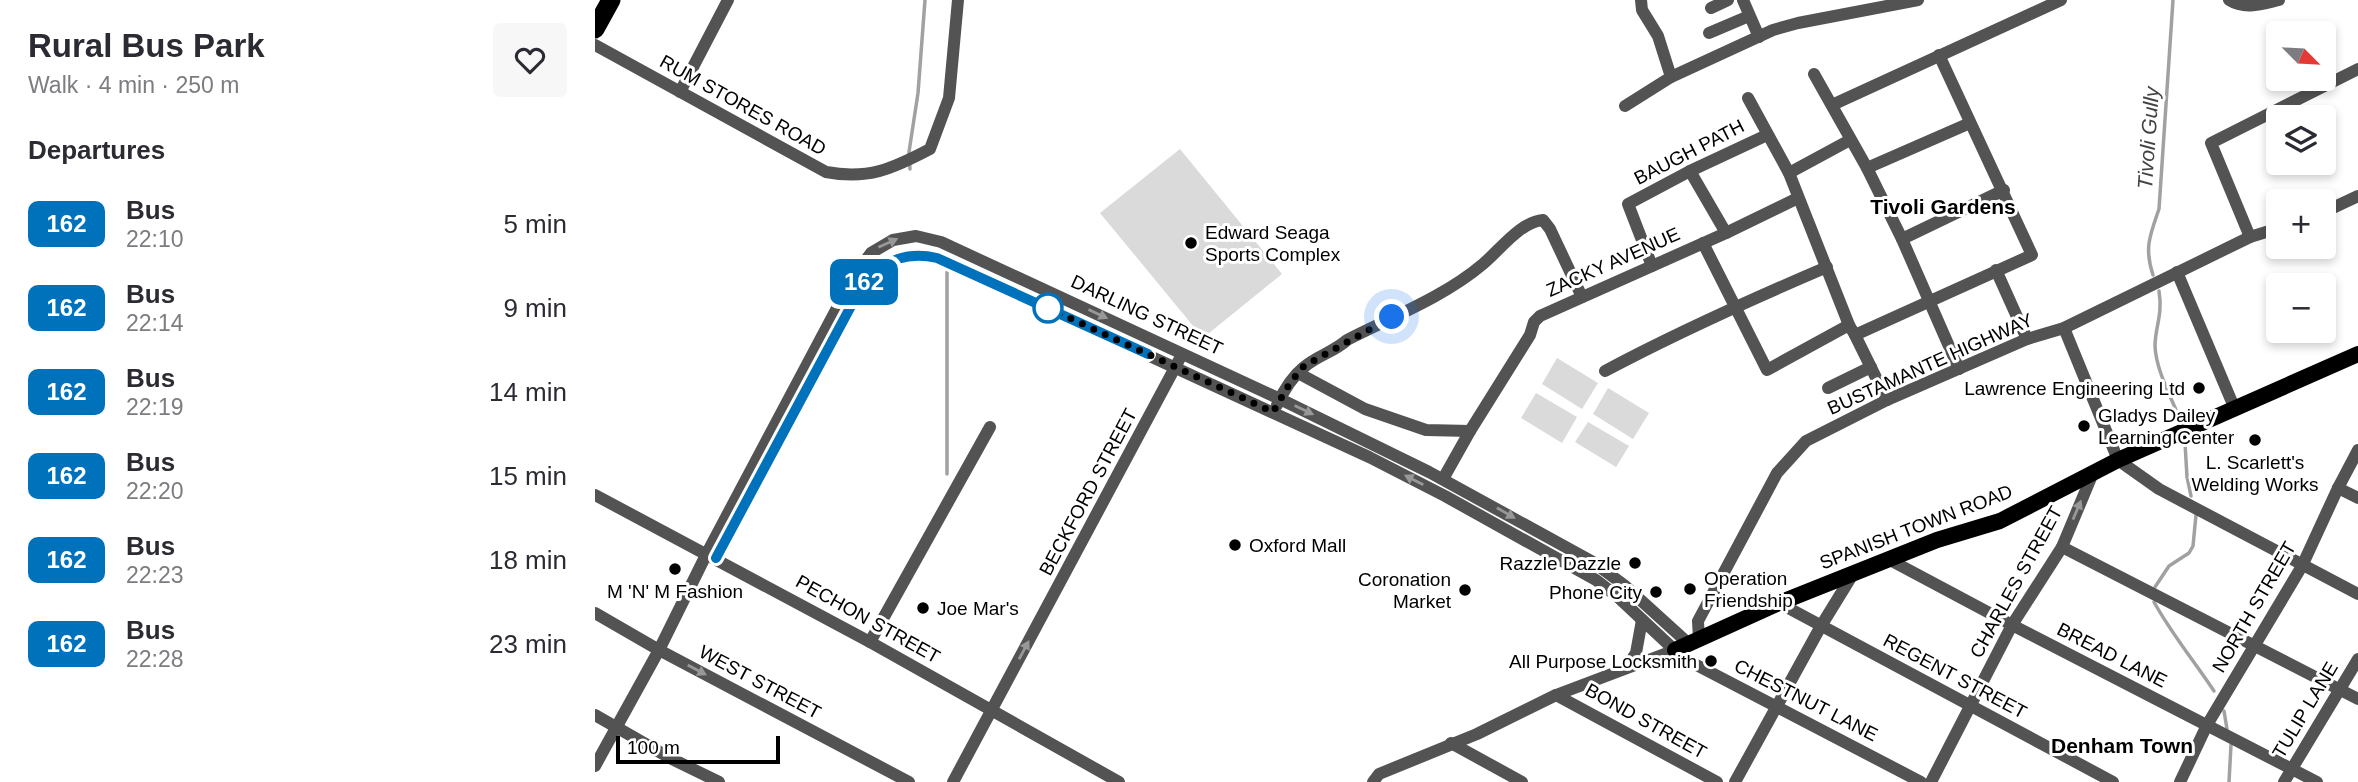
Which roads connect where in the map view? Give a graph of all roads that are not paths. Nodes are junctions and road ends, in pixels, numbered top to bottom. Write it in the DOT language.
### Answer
graph roads {
  1 [pos="611,0"];
  2 [pos="728,0"];
  3 [pos="958,0"];
  4 [pos="1641,0"];
  5 [pos="1728,0"];
  6 [pos="1743,0"];
  7 [pos="1918,0"];
  8 [pos="2061,0"];
  9 [pos="2229,0"];
  10 [pos="2279,0"];
  11 [pos="1711,8"];
  12 [pos="1749,16"];
  13 [pos="595,29"];
  14 [pos="1709,33"];
  15 [pos="1759,37"];
  16 [pos="595,45"];
  17 [pos="1939,55"];
  18 [pos="2358,69"];
  19 [pos="1814,74"];
  20 [pos="1671,78"];
  21 [pos="680,92"];
  22 [pos="1748,98"];
  23 [pos="1832,105"];
  24 [pos="1625,106"];
  25 [pos="1970,123"];
  26 [pos="1767,135"];
  27 [pos="1850,140"];
  28 [pos="1867,168"];
  29 [pos="1690,171"];
  30 [pos="1789,173"];
  31 [pos="2004,190"];
  32 [pos="2358,195"];
  33 [pos="1798,198"];
  34 [pos="2336,206"];
  35 [pos="2266,232"];
  36 [pos="1725,233"];
  37 [pos="2250,237"];
  38 [pos="1902,239"];
  39 [pos="1703,243"];
  40 [pos="995,265"];
  41 [pos="1652,266"];
  42 [pos="1827,267"];
  43 [pos="1996,270"];
  44 [pos="2176,272"];
  45 [pos="988,280"];
  46 [pos="1582,296"];
  47 [pos="1929,303"];
  48 [pos="1736,305"];
  49 [pos="2064,328"];
  50 [pos="1852,330"];
  51 [pos="2027,339"];
  52 [pos="1182,353"];
  53 [pos="2358,354"];
  54 [pos="1176,367"];
  55 [pos="1871,367"];
  56 [pos="1959,369"];
  57 [pos="1605,371"];
  58 [pos="1298,373"];
  59 [pos="1828,388"];
  60 [pos="1280,399"];
  61 [pos="1887,400"];
  62 [pos="2234,407"];
  63 [pos="1273,412"];
  64 [pos="990,427"];
  65 [pos="1470,431"];
  66 [pos="2358,450"];
  67 [pos="2118,460"];
  68 [pos="2093,473"];
  69 [pos="1443,479"];
  70 [pos="2337,488"];
  71 [pos="747,489"];
  72 [pos="595,495"];
  73 [pos="2358,498"];
  74 [pos="2061,547"];
  75 [pos="712,556"];
  76 [pos="1890,560"];
  77 [pos="2302,566"];
  78 [pos="1853,575"];
  79 [pos="2358,594"];
  80 [pos="1780,603"];
  81 [pos="595,613"];
  82 [pos="1642,620"];
  83 [pos="2012,625"];
  84 [pos="1821,626"];
  85 [pos="870,642"];
  86 [pos="1688,644"];
  87 [pos="2256,645"];
  88 [pos="659,650"];
  89 [pos="2358,659"];
  90 [pos="1626,669"];
  91 [pos="2341,689"];
  92 [pos="1556,695"];
  93 [pos="2358,699"];
  94 [pos="1777,705"];
  95 [pos="1971,706"];
  96 [pos="992,710"];
  97 [pos="595,715"];
  98 [pos="2207,725"];
  99 [pos="618,727"];
  100 [pos="1451,743"];
  101 [pos="595,766"];
  102 [pos="2292,768"];
  103 [pos="719,782"];
  104 [pos="909,782"];
  105 [pos="953,782"];
  106 [pos="1119,782"];
  107 [pos="1373,782"];
  108 [pos="1522,782"];
  109 [pos="1717,782"];
  110 [pos="1735,782"];
  111 [pos="1921,782"];
  112 [pos="1931,782"];
  113 [pos="2113,782"];
  114 [pos="2180,782"];
  115 [pos="2284,782"];
  116 [pos="2317,782"];
  1 -- 13 [label="highway"];
  2 -- 21 [label="street"];
  3 -- 21 [label="street, RUM STORES ROAD"];
  4 -- 20 [label="street"];
  5 -- 11 [label="street"];
  6 -- 12 [label="street"];
  7 -- 15 [label="street"];
  8 -- 17 [label="street"];
  9 -- 10 [label="street"];
  12 -- 14 [label="street"];
  12 -- 15 [label="street"];
  15 -- 20 [label="street"];
  16 -- 21 [label="street, RUM STORES ROAD"];
  17 -- 23 [label="street"];
  17 -- 25 [label="street"];
  18 -- 37 [label="street"];
  19 -- 23 [label="street"];
  20 -- 24 [label="street"];
  22 -- 26 [label="street"];
  23 -- 27 [label="street"];
  25 -- 28 [label="street"];
  25 -- 31 [label="street"];
  26 -- 29 [label="street, BAUGH PATH"];
  26 -- 30 [label="street"];
  27 -- 28 [label="street"];
  27 -- 30 [label="street"];
  28 -- 38 [label="street"];
  29 -- 36 [label="street"];
  29 -- 41 [label="street, BAUGH PATH"];
  30 -- 33 [label="street"];
  31 -- 38 [label="street"];
  31 -- 43 [label="street"];
  32 -- 34 [label="street"];
  33 -- 36 [label="street, ZACKY AVENUE"];
  33 -- 42 [label="street"];
  35 -- 37 [label="street, BUSTAMANTE HIGHWAY"];
  36 -- 39 [label="street, ZACKY AVENUE"];
  37 -- 44 [label="street, BUSTAMANTE HIGHWAY"];
  38 -- 47 [label="street"];
  39 -- 41 [label="street, ZACKY AVENUE"];
  39 -- 48 [label="street"];
  40 -- 45 [label="street"];
  40 -- 52 [label="street, DARLING STREET, one-way"];
  71 -- 40 [label="street, DARLING STREET, one-way"];
  41 -- 46 [label="street, ZACKY AVENUE"];
  42 -- 48 [label="street"];
  42 -- 50 [label="street"];
  43 -- 47 [label="street"];
  43 -- 51 [label="street"];
  44 -- 49 [label="street, BUSTAMANTE HIGHWAY"];
  44 -- 62 [label="street"];
  45 -- 54 [label="street, DARLING STREET"];
  45 -- 71 [label="street, DARLING STREET"];
  46 -- 58 [label="street"];
  46 -- 65 [label="street, ZACKY AVENUE"];
  47 -- 50 [label="street"];
  47 -- 56 [label="street"];
  48 -- 50 [label="street"];
  48 -- 57 [label="street"];
  49 -- 51 [label="street, BUSTAMANTE HIGHWAY"];
  49 -- 67 [label="street"];
  50 -- 55 [label="street"];
  51 -- 56 [label="street, BUSTAMANTE HIGHWAY"];
  52 -- 54 [label="street, BECKFORD STREET"];
  52 -- 60 [label="street, DARLING STREET"];
  53 -- 62 [label="main road, SPANISH TOWN ROAD"];
  54 -- 63 [label="street, DARLING STREET"];
  96 -- 54 [label="street, BECKFORD STREET, one-way"];
  55 -- 59 [label="street"];
  55 -- 61 [label="street"];
  56 -- 61 [label="street, BUSTAMANTE HIGHWAY"];
  58 -- 60 [label="street"];
  58 -- 65 [label="street"];
  60 -- 63 [label="street"];
  60 -- 69 [label="street, DARLING STREET, one-way"];
  61 -- 86 [label="street, BUSTAMANTE HIGHWAY"];
  62 -- 67 [label="main road, SPANISH TOWN ROAD"];
  82 -- 63 [label="street, DARLING STREET, one-way"];
  64 -- 85 [label="street"];
  65 -- 69 [label="street, ZACKY AVENUE"];
  66 -- 70 [label="street, NORTH STREET"];
  67 -- 68 [label="main road, SPANISH TOWN ROAD"];
  67 -- 77 [label="street"];
  74 -- 68 [label="street, CHARLES STREET, one-way"];
  68 -- 76 [label="main road, SPANISH TOWN ROAD"];
  69 -- 86 [label="street, DARLING STREET, one-way"];
  70 -- 73 [label="street"];
  70 -- 77 [label="street, NORTH STREET"];
  71 -- 75 [label="street, DARLING STREET"];
  72 -- 75 [label="street, PECHON STREET"];
  74 -- 83 [label="street, CHARLES STREET"];
  74 -- 87 [label="street"];
  75 -- 85 [label="street, PECHON STREET"];
  75 -- 88 [label="street, DARLING STREET"];
  76 -- 78 [label="main road, SPANISH TOWN ROAD"];
  76 -- 83 [label="street, BREAD LANE"];
  77 -- 79 [label="street"];
  77 -- 87 [label="street, NORTH STREET"];
  78 -- 80 [label="main road, SPANISH TOWN ROAD"];
  78 -- 84 [label="street"];
  80 -- 84 [label="street, REGENT STREET"];
  80 -- 86 [label="main road, SPANISH TOWN ROAD"];
  81 -- 88 [label="street, WEST STREET"];
  82 -- 86 [label="street, DARLING STREET"];
  82 -- 90 [label="street"];
  83 -- 95 [label="street, CHARLES STREET"];
  83 -- 98 [label="street, BREAD LANE"];
  84 -- 94 [label="street"];
  84 -- 95 [label="street, REGENT STREET"];
  85 -- 96 [label="street, PECHON STREET"];
  86 -- 90 [label="street, SPANISH TOWN ROAD"];
  86 -- 94 [label="street, CHESTNUT LANE"];
  87 -- 91 [label="street"];
  87 -- 98 [label="street, NORTH STREET"];
  88 -- 99 [label="street, DARLING STREET"];
  88 -- 104 [label="street, WEST STREET, one-way"];
  89 -- 91 [label="street, TULIP LANE"];
  90 -- 92 [label="street, SPANISH TOWN ROAD"];
  91 -- 93 [label="street"];
  91 -- 102 [label="street, TULIP LANE"];
  92 -- 100 [label="street, SPANISH TOWN ROAD"];
  92 -- 109 [label="street, BOND STREET"];
  94 -- 110 [label="street"];
  94 -- 111 [label="street, CHESTNUT LANE"];
  95 -- 112 [label="street, CHARLES STREET"];
  95 -- 113 [label="street, REGENT STREET"];
  96 -- 105 [label="street, BECKFORD STREET"];
  96 -- 106 [label="street, PECHON STREET"];
  97 -- 99 [label="street"];
  98 -- 102 [label="street, BREAD LANE"];
  98 -- 114 [label="street, NORTH STREET"];
  99 -- 101 [label="street, DARLING STREET"];
  99 -- 103 [label="street"];
  100 -- 107 [label="street, SPANISH TOWN ROAD"];
  100 -- 108 [label="street"];
  102 -- 115 [label="street, TULIP LANE"];
  102 -- 116 [label="street, BREAD LANE"];
}
